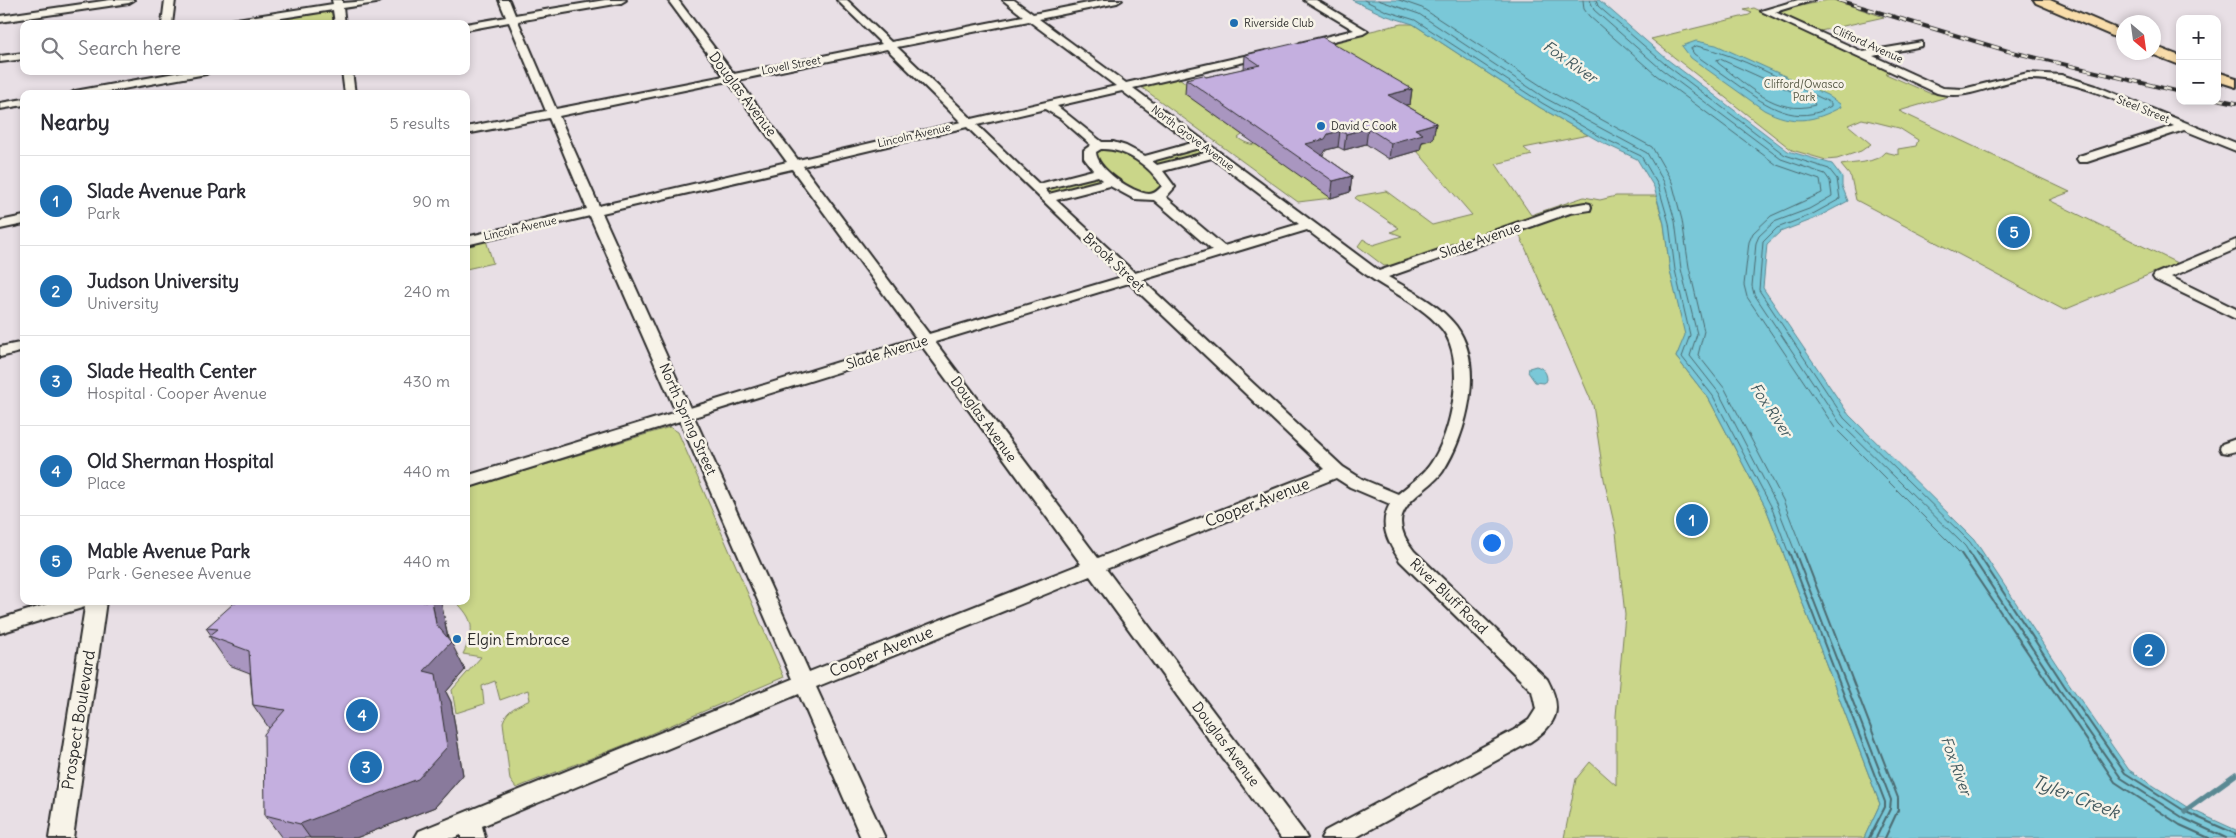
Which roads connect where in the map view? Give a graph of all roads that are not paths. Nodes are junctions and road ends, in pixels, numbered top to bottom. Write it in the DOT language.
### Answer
graph roads {
  1 [pos="130,0"];
  2 [pos="170,0"];
  3 [pos="376,0"];
  4 [pos="504,0"];
  5 [pos="621,0"];
  6 [pos="673,0"];
  7 [pos="842,0"];
  8 [pos="1008,0"];
  9 [pos="1117,0"];
  10 [pos="1310,0"];
  11 [pos="1809,0"];
  12 [pos="2040,0"];
  13 [pos="337,3"];
  14 [pos="1032,17"];
  15 [pos="0,19"];
  16 [pos="512,19"];
  17 [pos="168,20"];
  18 [pos="246,20"];
  19 [pos="339,20"];
  20 [pos="470,26"];
  21 [pos="2116,33"];
  22 [pos="1918,44"];
  23 [pos="889,46"];
  24 [pos="2161,53"];
  25 [pos="1862,55"];
  26 [pos="20,56"];
  27 [pos="0,59"];
  28 [pos="2178,60"];
  29 [pos="159,75"];
  30 [pos="348,75"];
  31 [pos="2048,76"];
  32 [pos="2221,77"];
  33 [pos="731,78"];
  34 [pos="2236,83"];
  35 [pos="1125,87"];
  36 [pos="92,90"];
  37 [pos="157,90"];
  38 [pos="349,90"];
  39 [pos="20,103"];
  40 [pos="1047,105"];
  41 [pos="0,106"];
  42 [pos="552,114"];
  43 [pos="969,123"];
  44 [pos="2185,126"];
  45 [pos="470,130"];
  46 [pos="1201,144"];
  47 [pos="1099,146"];
  48 [pos="2236,147"];
  49 [pos="1214,154"];
  50 [pos="2083,158"];
  51 [pos="1142,160"];
  52 [pos="795,163"];
  53 [pos="1154,170"];
  54 [pos="1102,171"];
  55 [pos="1113,181"];
  56 [pos="1036,188"];
  57 [pos="1158,196"];
  58 [pos="1047,198"];
  59 [pos="1585,207"];
  60 [pos="594,210"];
  61 [pos="20,221"];
  62 [pos="0,225"];
  63 [pos="1309,225"];
  64 [pos="470,239"];
  65 [pos="2236,244"];
  66 [pos="1222,251"];
  67 [pos="1377,276"];
  68 [pos="1131,278"];
  69 [pos="2236,315"];
  70 [pos="926,340"];
  71 [pos="20,347"];
  72 [pos="0,352"];
  73 [pos="686,414"];
  74 [pos="1337,471"];
  75 [pos="470,481"];
  76 [pos="1401,502"];
  77 [pos="1093,566"];
  78 [pos="68,605"];
  79 [pos="95,605"];
  80 [pos="0,626"];
  81 [pos="805,682"];
  82 [pos="471,829"];
  83 [pos="61,838"];
  84 [pos="427,838"];
  85 [pos="874,838"];
  86 [pos="1296,838"];
  87 [pos="1333,838"];
  1 -- 15 [label="street"];
  2 -- 17 [label="street"];
  3 -- 13 [label="street"];
  4 -- 16 [label="street, North Spring Street"];
  5 -- 16 [label="street"];
  6 -- 33 [label="street, Douglas Avenue"];
  7 -- 23 [label="street, Brook Street"];
  8 -- 14 [label="street, North Grove Avenue"];
  9 -- 14 [label="street, Lovell Street"];
  10 -- 35 [label="street, Lincoln Avenue"];
  11 -- 25 [label="street, Clifford Avenue"];
  12 -- 21 [label="main road"];
  13 -- 18 [label="street"];
  13 -- 19 [label="street"];
  14 -- 23 [label="street, Lovell Street"];
  14 -- 35 [label="street, North Grove Avenue"];
  16 -- 20 [label="street"];
  16 -- 42 [label="street, North Spring Street"];
  22 -- 25 [label="street"];
  23 -- 33 [label="street, Lovell Street"];
  23 -- 43 [label="street, Brook Street"];
  24 -- 28 [label="main road"];
  25 -- 31 [label="street, Clifford Avenue"];
  26 -- 27 [label="street"];
  29 -- 36 [label="street"];
  29 -- 37 [label="street"];
  30 -- 38 [label="street"];
  31 -- 44 [label="street, Steel Street"];
  32 -- 34 [label="main road"];
  33 -- 42 [label="street, Lovell Street"];
  33 -- 52 [label="street, Douglas Avenue"];
  35 -- 40 [label="street, Lincoln Avenue"];
  35 -- 46 [label="street, North Grove Avenue"];
  39 -- 41 [label="street"];
  40 -- 43 [label="street, Lincoln Avenue"];
  40 -- 47 [label="street"];
  42 -- 45 [label="street, Lovell Street"];
  42 -- 60 [label="street, North Spring Street"];
  43 -- 52 [label="street, Lincoln Avenue"];
  43 -- 56 [label="street, Brook Street"];
  44 -- 48 [label="street, Steel Street"];
  44 -- 50 [label="street"];
  46 -- 49 [label="street, North Grove Avenue"];
  46 -- 51 [label="street"];
  47 -- 51 [label="street"];
  47 -- 54 [label="street"];
  49 -- 53 [label="street"];
  49 -- 63 [label="street, North Grove Avenue"];
  51 -- 53 [label="street"];
  52 -- 60 [label="street, Lincoln Avenue"];
  52 -- 70 [label="street, Douglas Avenue"];
  53 -- 57 [label="street"];
  54 -- 55 [label="street"];
  54 -- 56 [label="street"];
  55 -- 57 [label="street"];
  55 -- 58 [label="street"];
  56 -- 58 [label="street, Brook Street"];
  57 -- 66 [label="street"];
  58 -- 68 [label="street, Brook Street"];
  59 -- 67 [label="street, Slade Avenue"];
  60 -- 64 [label="street, Lincoln Avenue"];
  60 -- 73 [label="street, North Spring Street"];
  61 -- 62 [label="street"];
  63 -- 66 [label="street, Slade Avenue"];
  63 -- 67 [label="street, North Grove Avenue"];
  65 -- 69 [label="street"];
  66 -- 68 [label="street, Slade Avenue"];
  67 -- 76 [label="street, River Bluff Road"];
  68 -- 70 [label="street, Slade Avenue"];
  68 -- 74 [label="street, Brook Street"];
  70 -- 73 [label="street, Slade Avenue"];
  70 -- 77 [label="street, Douglas Avenue"];
  71 -- 72 [label="street"];
  73 -- 75 [label="street, Slade Avenue"];
  73 -- 81 [label="street, North Spring Street"];
  74 -- 76 [label="street, Brook Street"];
  74 -- 77 [label="street, Cooper Avenue"];
  76 -- 87 [label="street, River Bluff Road"];
  77 -- 81 [label="street, Cooper Avenue"];
  77 -- 86 [label="street, Douglas Avenue"];
  78 -- 80 [label="street"];
  79 -- 83 [label="street, Prospect Boulevard"];
  81 -- 82 [label="street, Cooper Avenue"];
  81 -- 85 [label="street, North Spring Street"];
  82 -- 84 [label="street, Cooper Avenue"];
}
